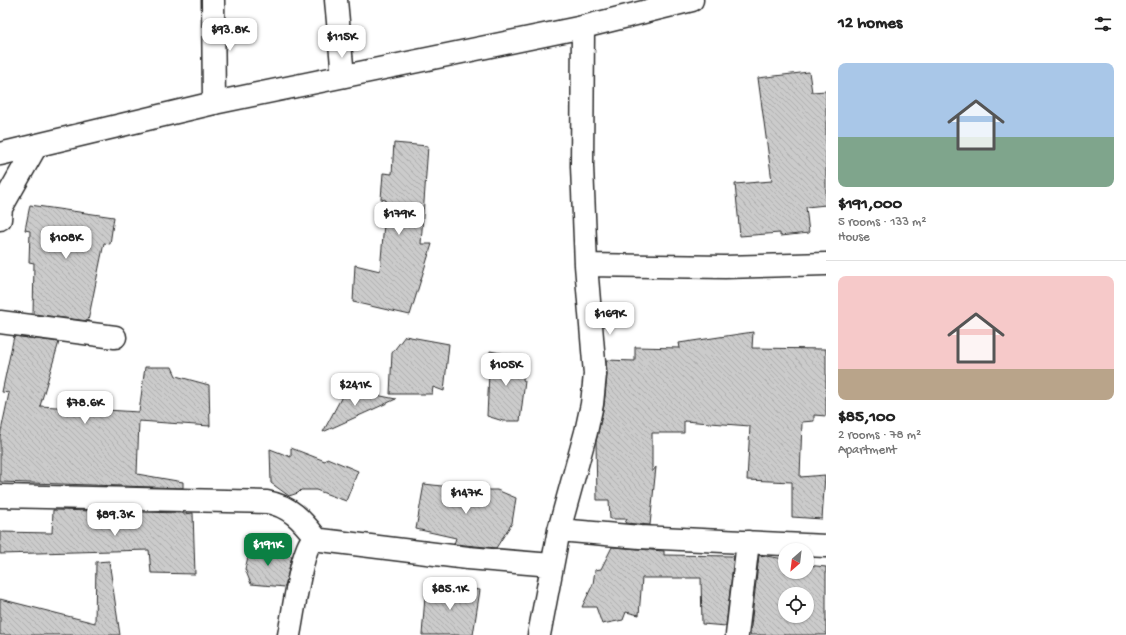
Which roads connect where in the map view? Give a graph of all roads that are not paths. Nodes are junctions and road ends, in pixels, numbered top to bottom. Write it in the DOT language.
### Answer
graph roads {
  1 [pos="213,0"];
  2 [pos="336,0"];
  3 [pos="692,0"];
  4 [pos="583,27"];
  5 [pos="343,76"];
  6 [pos="214,104"];
  7 [pos="36,146"];
  8 [pos="0,154"];
  9 [pos="0,219"];
  10 [pos="826,264"];
  11 [pos="586,265"];
  12 [pos="0,322"];
  13 [pos="115,337"];
  14 [pos="0,496"];
  15 [pos="559,530"];
  16 [pos="316,538"];
  17 [pos="748,542"];
  18 [pos="826,546"];
  19 [pos="552,565"];
  20 [pos="289,635"];
  21 [pos="539,635"];
  22 [pos="737,635"];
  1 -- 6 [label="street"];
  2 -- 5 [label="street"];
  3 -- 4 [label="street"];
  4 -- 5 [label="street"];
  4 -- 11 [label="street"];
  5 -- 6 [label="street"];
  6 -- 7 [label="street"];
  7 -- 8 [label="street"];
  7 -- 9 [label="street"];
  10 -- 11 [label="street"];
  11 -- 15 [label="street"];
  12 -- 13 [label="street"];
  14 -- 16 [label="street"];
  15 -- 17 [label="street"];
  15 -- 19 [label="street"];
  16 -- 19 [label="street"];
  16 -- 20 [label="street"];
  17 -- 18 [label="street"];
  17 -- 22 [label="street"];
  19 -- 21 [label="street"];
}
